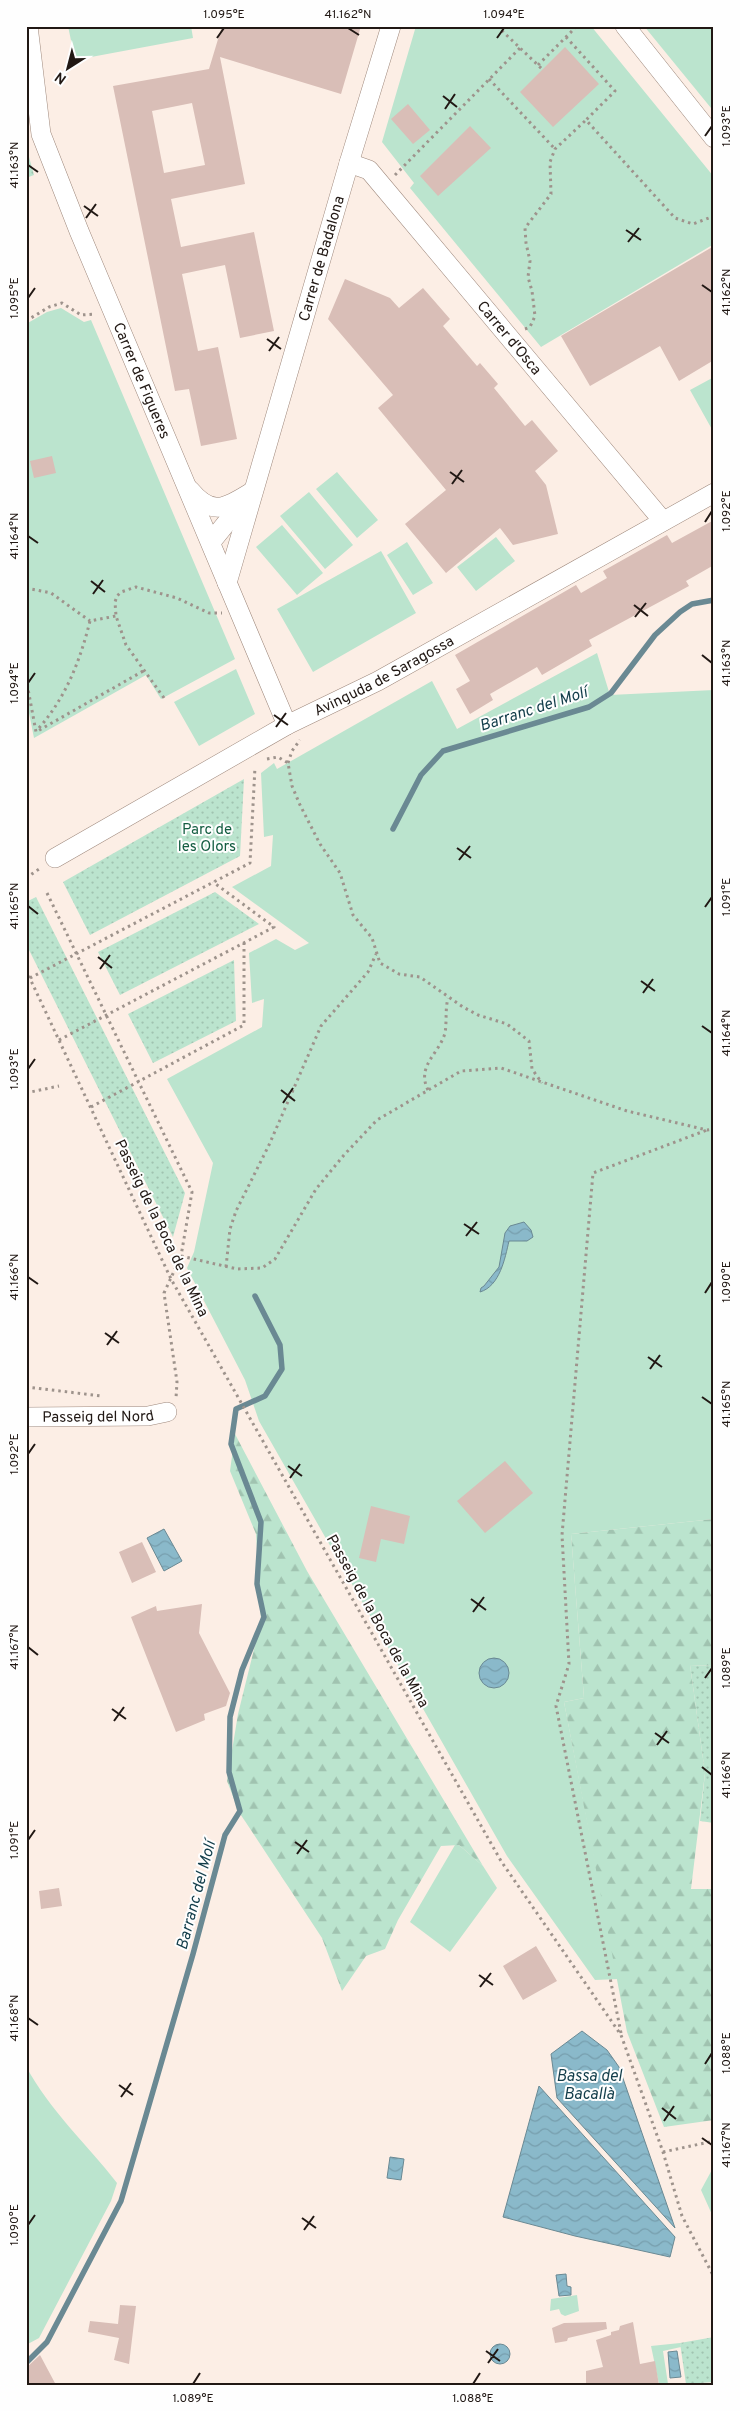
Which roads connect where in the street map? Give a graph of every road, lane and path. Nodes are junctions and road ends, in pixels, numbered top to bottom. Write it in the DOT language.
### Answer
graph roads {
  1 [pos="28,26"];
  2 [pos="391,26"];
  3 [pos="497,26"];
  4 [pos="577,26"];
  5 [pos="625,26"];
  6 [pos="566,37"];
  7 [pos="520,48"];
  8 [pos="538,65"];
  9 [pos="542,70"];
  10 [pos="489,79"];
  11 [pos="586,120"];
  12 [pos="714,137"];
  13 [pos="555,149"];
  14 [pos="349,163"];
  15 [pos="394,175"];
  16 [pos="714,216"];
  17 [pos="96,314"];
  18 [pos="26,321"];
  19 [pos="522,330"];
  20 [pos="188,487"];
  21 [pos="253,491"];
  22 [pos="714,493"];
  23 [pos="663,521"];
  24 [pos="243,529"];
  25 [pos="211,542"];
  26 [pos="227,583"];
  27 [pos="26,588"];
  28 [pos="222,613"];
  29 [pos="116,616"];
  30 [pos="90,621"];
  31 [pos="145,670"];
  32 [pos="26,678"];
  33 [pos="164,698"];
  34 [pos="287,725"];
  35 [pos="36,732"];
  36 [pos="306,736"];
  37 [pos="267,760"];
  38 [pos="288,762"];
  39 [pos="255,767"];
  40 [pos="55,858"];
  41 [pos="213,882"];
  42 [pos="47,893"];
  43 [pos="244,942"];
  44 [pos="76,954"];
  45 [pos="376,954"];
  46 [pos="26,970"];
  47 [pos="30,978"];
  48 [pos="448,998"];
  49 [pos="106,1015"];
  50 [pos="59,1040"];
  51 [pos="138,1082"];
  52 [pos="542,1083"];
  53 [pos="58,1086"];
  54 [pos="428,1090"];
  55 [pos="26,1093"];
  56 [pos="90,1107"];
  57 [pos="714,1129"];
  58 [pos="707,1130"];
  59 [pos="181,1256"];
  60 [pos="226,1267"];
  61 [pos="171,1279"];
  62 [pos="26,1387"];
  63 [pos="106,1397"];
  64 [pos="167,1412"];
  65 [pos="26,1416"];
  66 [pos="621,2035"];
  67 [pos="714,2142"];
  68 [pos="663,2152"];
  69 [pos="714,2277"];
  1 -- 20 [label="street, Carrer de Figueres"];
  2 -- 14 [label="street, Carrer de Badalona"];
  3 -- 7 [label="path"];
  4 -- 6 [label="path"];
  5 -- 12 [label="street"];
  6 -- 8 [label="path"];
  6 -- 11 [label="path"];
  7 -- 8 [label="path"];
  7 -- 10 [label="path"];
  8 -- 9 [label="path"];
  10 -- 13 [label="path"];
  10 -- 15 [label="path"];
  11 -- 13 [label="path"];
  11 -- 16 [label="path"];
  13 -- 19 [label="path"];
  14 -- 21 [label="street, Carrer de Badalona"];
  14 -- 23 [label="street, Carrer d'Osca"];
  17 -- 18 [label="path"];
  20 -- 21 [label="street"];
  20 -- 25 [label="street, Carrer de Figueres"];
  21 -- 24 [label="street, Carrer de Badalona"];
  21 -- 25 [label="street, Carrer de Badalona"];
  22 -- 23 [label="street, Avinguda de Saragossa"];
  23 -- 34 [label="street, Avinguda de Saragossa"];
  24 -- 25 [label="street"];
  24 -- 26 [label="street, Carrer de Badalona"];
  25 -- 26 [label="street, Carrer de Figueres"];
  26 -- 34 [label="street, Carrer de Figueres"];
  27 -- 30 [label="path"];
  28 -- 29 [label="path"];
  29 -- 30 [label="path"];
  29 -- 31 [label="path"];
  30 -- 35 [label="path"];
  31 -- 33 [label="path"];
  31 -- 35 [label="path"];
  32 -- 35 [label="path"];
  34 -- 40 [label="street, Avinguda de Saragossa"];
  36 -- 38 [label="path"];
  37 -- 38 [label="path"];
  38 -- 45 [label="path"];
  39 -- 41 [label="path"];
  41 -- 43 [label="path"];
  41 -- 44 [label="path"];
  42 -- 44 [label="path"];
  43 -- 49 [label="path"];
  43 -- 51 [label="path"];
  44 -- 47 [label="path"];
  44 -- 49 [label="path"];
  45 -- 48 [label="path"];
  45 -- 60 [label="path"];
  46 -- 47 [label="path, Passeig de la Boca de la Mina"];
  47 -- 50 [label="path, Passeig de la Boca de la Mina"];
  48 -- 52 [label="path"];
  48 -- 54 [label="path"];
  49 -- 50 [label="path"];
  49 -- 51 [label="path"];
  50 -- 56 [label="path, Passeig de la Boca de la Mina"];
  51 -- 56 [label="path"];
  51 -- 59 [label="path"];
  52 -- 54 [label="path"];
  52 -- 58 [label="path"];
  53 -- 55 [label="path"];
  54 -- 60 [label="path"];
  56 -- 61 [label="path, Passeig de la Boca de la Mina"];
  57 -- 58 [label="path"];
  58 -- 66 [label="path"];
  59 -- 60 [label="path"];
  59 -- 61 [label="path"];
  61 -- 64 [label="path, Passeig del Nord"];
  61 -- 66 [label="path, Passeig de la Boca de la Mina"];
  62 -- 63 [label="path"];
  64 -- 65 [label="street, Passeig del Nord"];
  66 -- 68 [label="path, Passeig de la Boca de la Mina"];
  67 -- 68 [label="path"];
  68 -- 69 [label="path, Passeig de la Boca de la Mina"];
}
